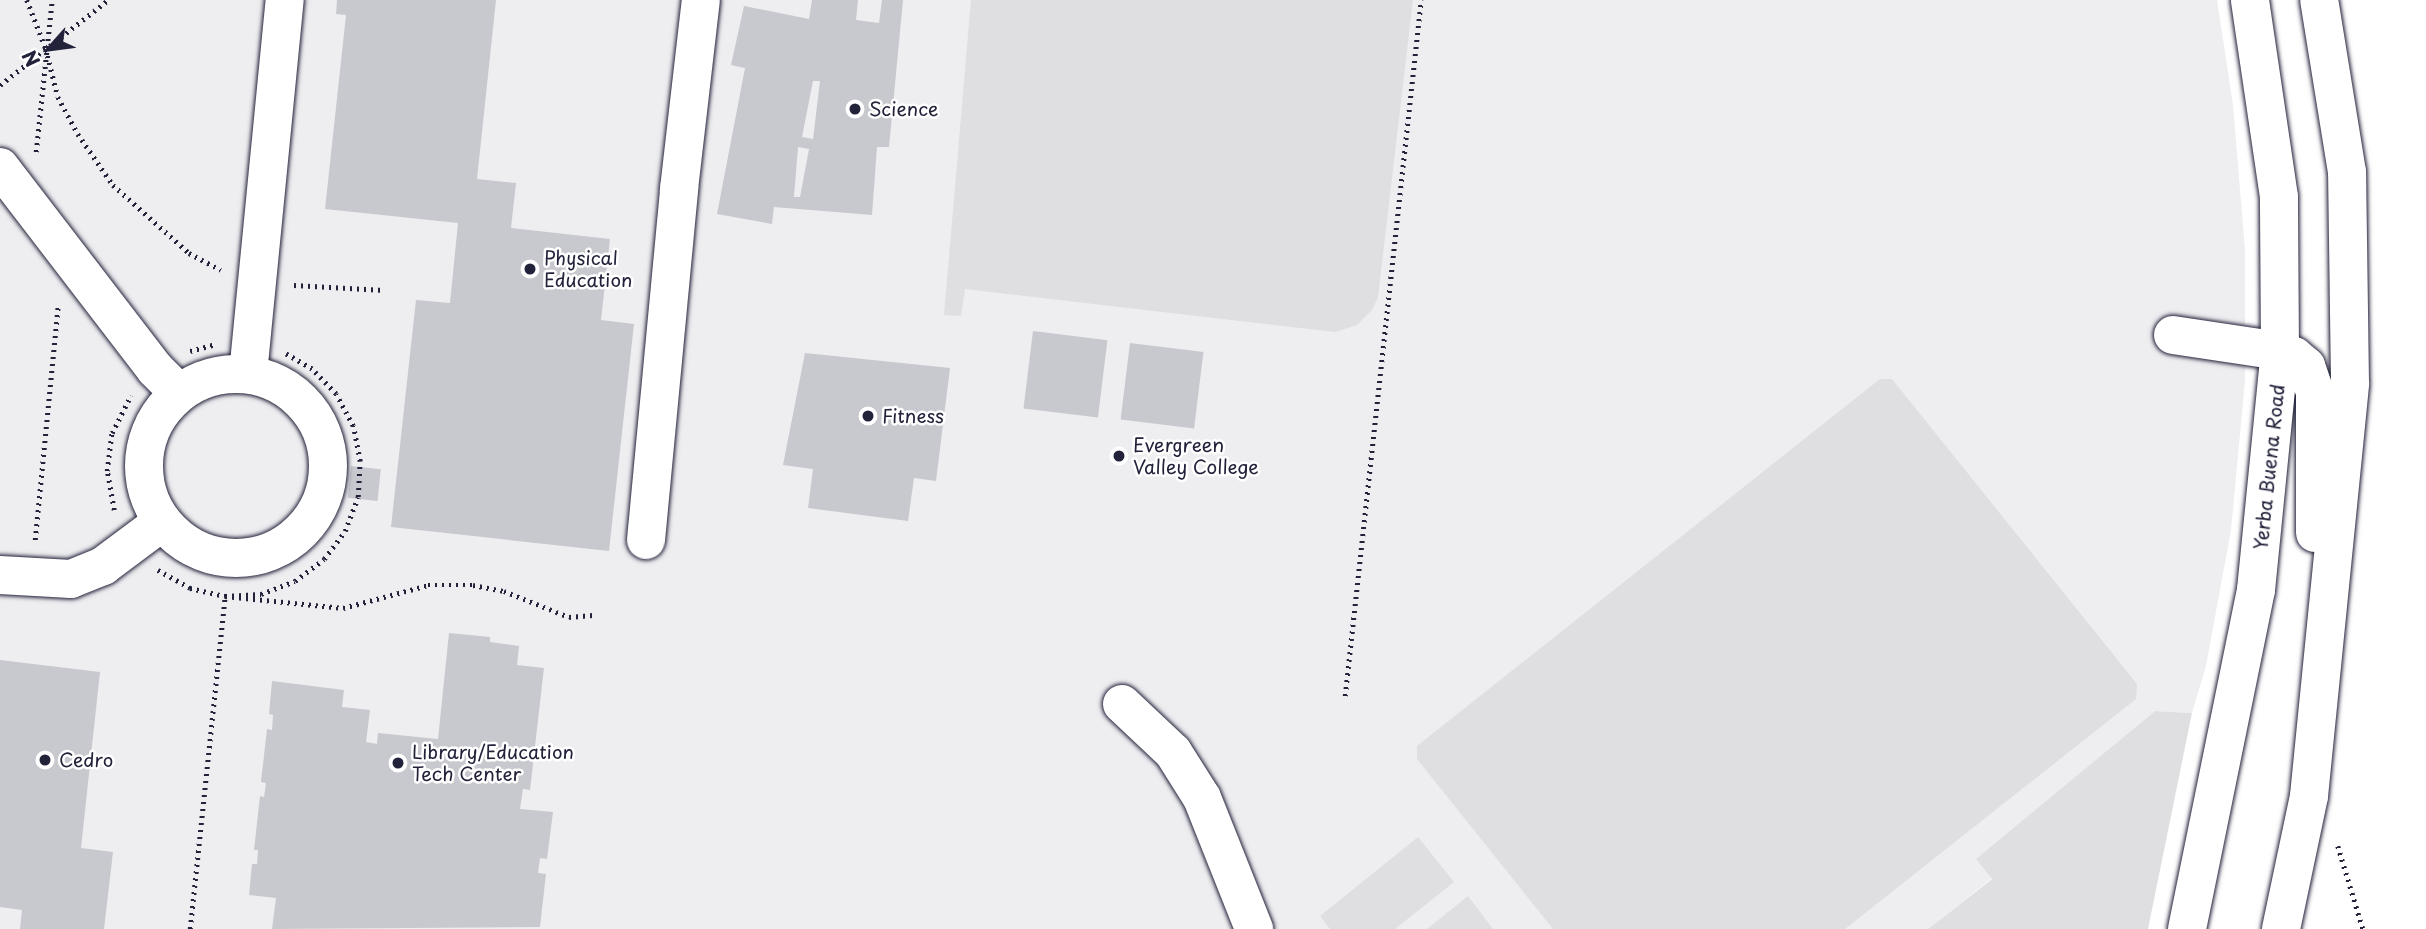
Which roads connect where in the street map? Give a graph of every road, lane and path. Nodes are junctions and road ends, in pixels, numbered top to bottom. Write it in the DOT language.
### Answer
graph roads {
  1 [pos="27,0"];
  2 [pos="52,0"];
  3 [pos="108,0"];
  4 [pos="285,0"];
  5 [pos="701,0"];
  6 [pos="1422,0"];
  7 [pos="2250,0"];
  8 [pos="2319,0"];
  9 [pos="46,49"];
  10 [pos="0,85"];
  11 [pos="0,167"];
  12 [pos="31,205"];
  13 [pos="256,282"];
  14 [pos="384,290"];
  15 [pos="58,303"];
  16 [pos="2173,335"];
  17 [pos="2280,351"];
  18 [pos="249,359"];
  19 [pos="167,381"];
  20 [pos="162,522"];
  21 [pos="646,540"];
  22 [pos="16,576"];
  23 [pos="2330,578"];
  24 [pos="225,596"];
  25 [pos="593,615"];
  26 [pos="1345,696"];
  27 [pos="1122,704"];
  28 [pos="2309,796"];
  29 [pos="190,929"];
  30 [pos="1254,929"];
  31 [pos="2187,929"];
  32 [pos="2281,929"];
  33 [pos="2364,929"];
  1 -- 9 [label="path"];
  2 -- 9 [label="path"];
  3 -- 9 [label="path"];
  4 -- 13 [label="street"];
  5 -- 21 [label="street"];
  6 -- 26 [label="path"];
  7 -- 17 [label="street, Yerba Buena Road"];
  8 -- 23 [label="street"];
  9 -- 10 [label="path"];
  9 -- 12 [label="path"];
  9 -- 13 [label="path"];
  11 -- 12 [label="street"];
  12 -- 19 [label="street"];
  13 -- 14 [label="path"];
  13 -- 18 [label="street"];
  15 -- 22 [label="path"];
  16 -- 17 [label="street"];
  17 -- 23 [label="street"];
  17 -- 31 [label="street, Yerba Buena Road"];
  18 -- 19 [label="street"];
  18 -- 19 [label="path"];
  18 -- 20 [label="street"];
  18 -- 24 [label="path"];
  19 -- 20 [label="street"];
  20 -- 22 [label="street"];
  23 -- 28 [label="street"];
  24 -- 25 [label="path"];
  24 -- 29 [label="path"];
  27 -- 30 [label="street"];
  28 -- 32 [label="street"];
  28 -- 33 [label="path"];
}
